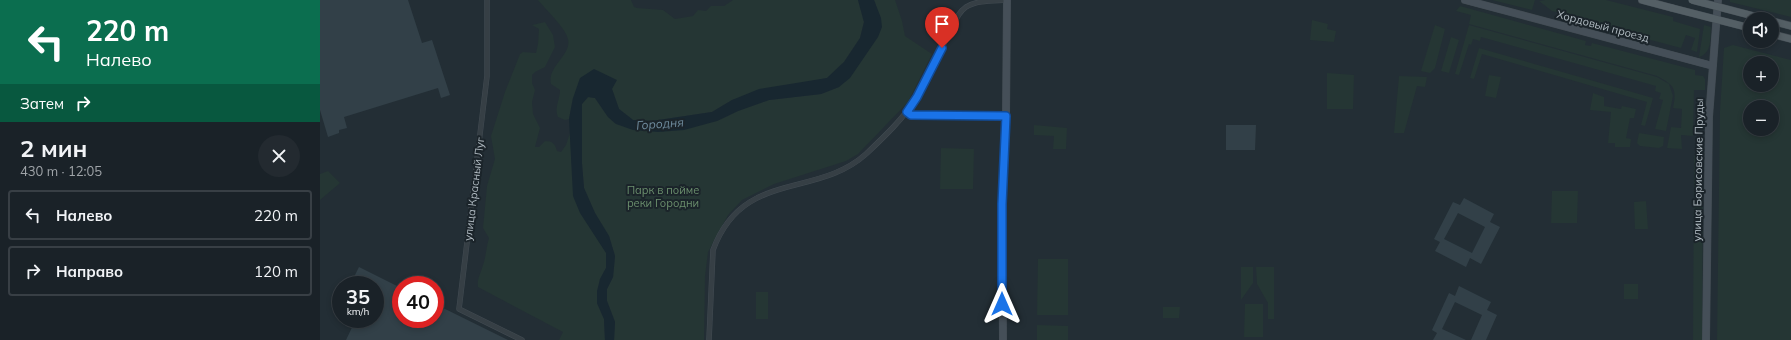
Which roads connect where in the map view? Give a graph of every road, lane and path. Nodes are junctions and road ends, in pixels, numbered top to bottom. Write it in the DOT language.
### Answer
graph roads {
  1 [pos="486,0"];
  2 [pos="1007,0"];
  3 [pos="1465,0"];
  4 [pos="1642,0"];
  5 [pos="1692,0"];
  6 [pos="1718,0"];
  7 [pos="1743,13"];
  8 [pos="1779,23"];
  9 [pos="1743,26"];
  10 [pos="1791,26"];
  11 [pos="1779,36"];
  12 [pos="1791,39"];
  13 [pos="1713,66"];
  14 [pos="907,112"];
  15 [pos="1006,116"];
  16 [pos="522,340"];
  17 [pos="709,340"];
  18 [pos="1003,340"];
  19 [pos="1706,340"];
  1 -- 16 [label="street, улица Красный Луг"];
  2 -- 14 [label="street"];
  2 -- 15 [label="street"];
  3 -- 13 [label="street, Хордовый проезд"];
  4 -- 9 [label="main road, bridge"];
  5 -- 7 [label="main road, bridge"];
  6 -- 13 [label="street, улица Борисовские Пруды"];
  8 -- 10 [label="main road"];
  11 -- 12 [label="main road"];
  13 -- 19 [label="street, улица Борисовские Пруды"];
  14 -- 15 [label="street"];
  14 -- 17 [label="street"];
  15 -- 18 [label="street"];
}
